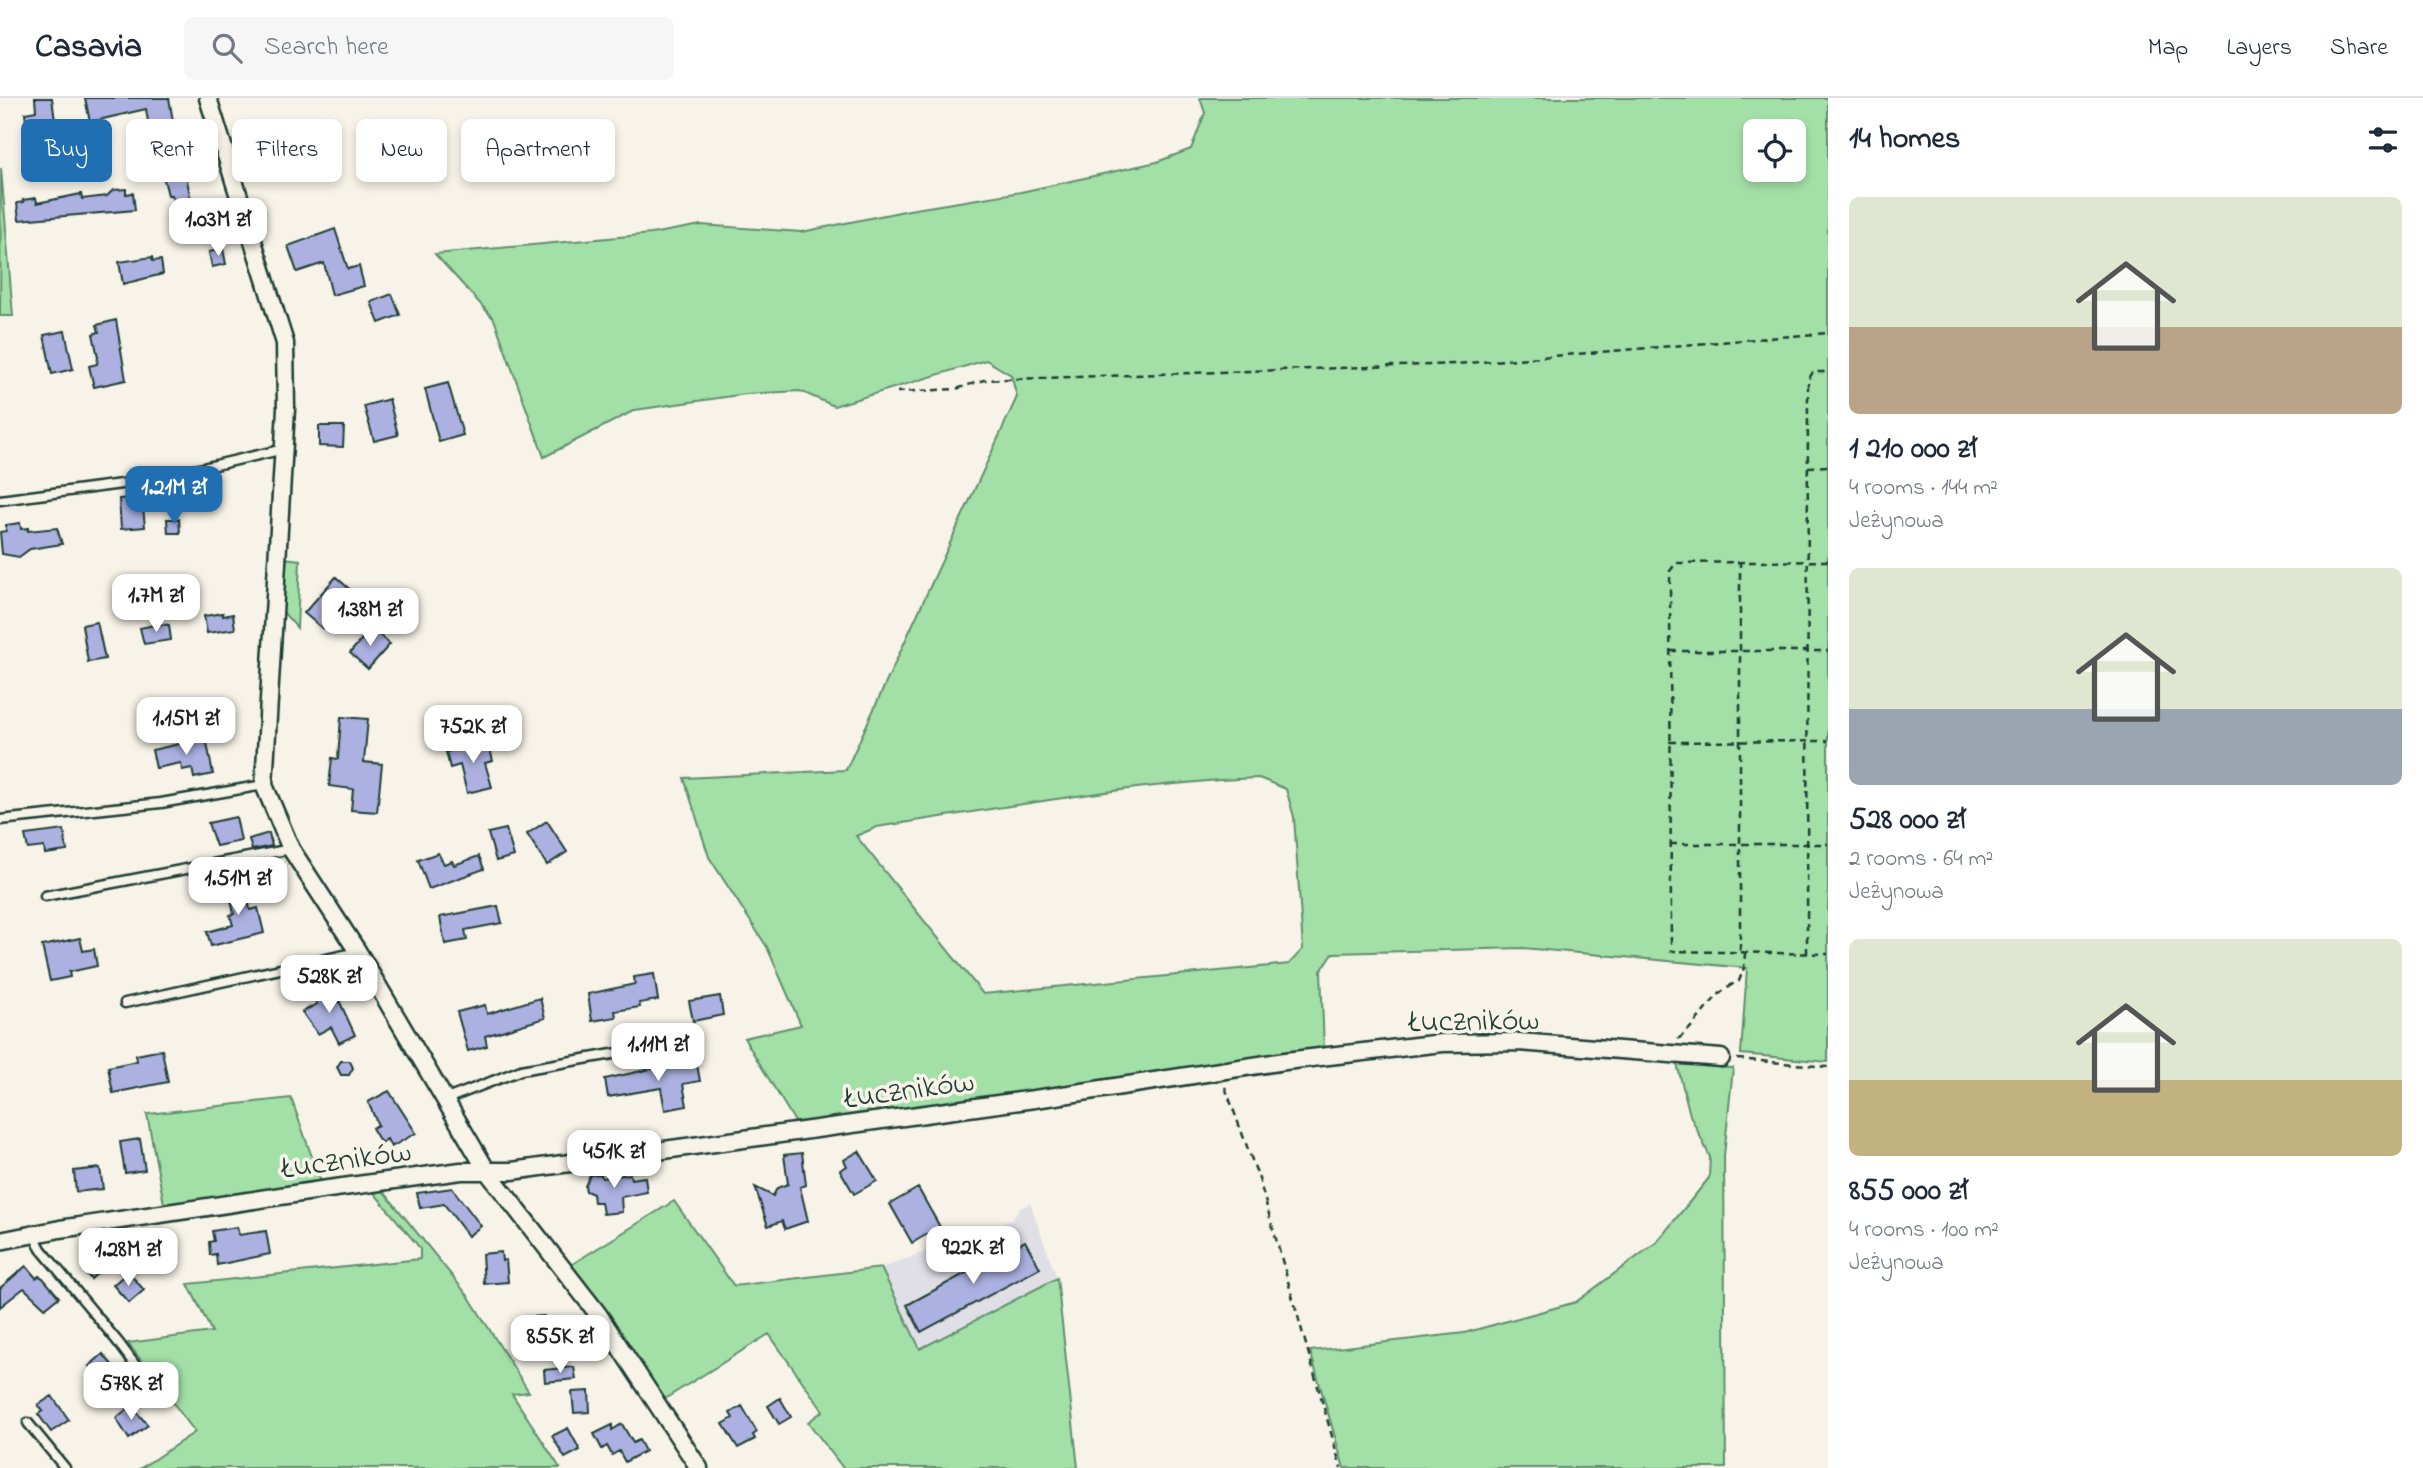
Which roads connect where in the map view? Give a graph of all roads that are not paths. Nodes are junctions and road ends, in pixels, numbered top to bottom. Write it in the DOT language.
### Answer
graph roads {
  1 [pos="208,98"];
  2 [pos="284,449"];
  3 [pos="0,500"];
  4 [pos="264,785"];
  5 [pos="0,820"];
  6 [pos="291,849"];
  7 [pos="45,896"];
  8 [pos="358,952"];
  9 [pos="125,1003"];
  10 [pos="687,1041"];
  11 [pos="1721,1058"];
  12 [pos="444,1100"];
  13 [pos="487,1171"];
  14 [pos="34,1234"];
  15 [pos="0,1241"];
  16 [pos="144,1377"];
  17 [pos="28,1423"];
  18 [pos="65,1468"];
  19 [pos="699,1468"];
  1 -- 2 [label="street"];
  2 -- 3 [label="lane"];
  2 -- 4 [label="street"];
  4 -- 5 [label="lane"];
  4 -- 6 [label="street"];
  6 -- 7 [label="lane"];
  6 -- 8 [label="street"];
  8 -- 9 [label="lane"];
  8 -- 12 [label="street"];
  10 -- 12 [label="lane"];
  11 -- 13 [label="street, Łuczników"];
  12 -- 13 [label="street"];
  13 -- 14 [label="street, Łuczników"];
  13 -- 19 [label="street"];
  14 -- 15 [label="street, Łuczników"];
  14 -- 16 [label="lane"];
  17 -- 18 [label="lane"];
}
